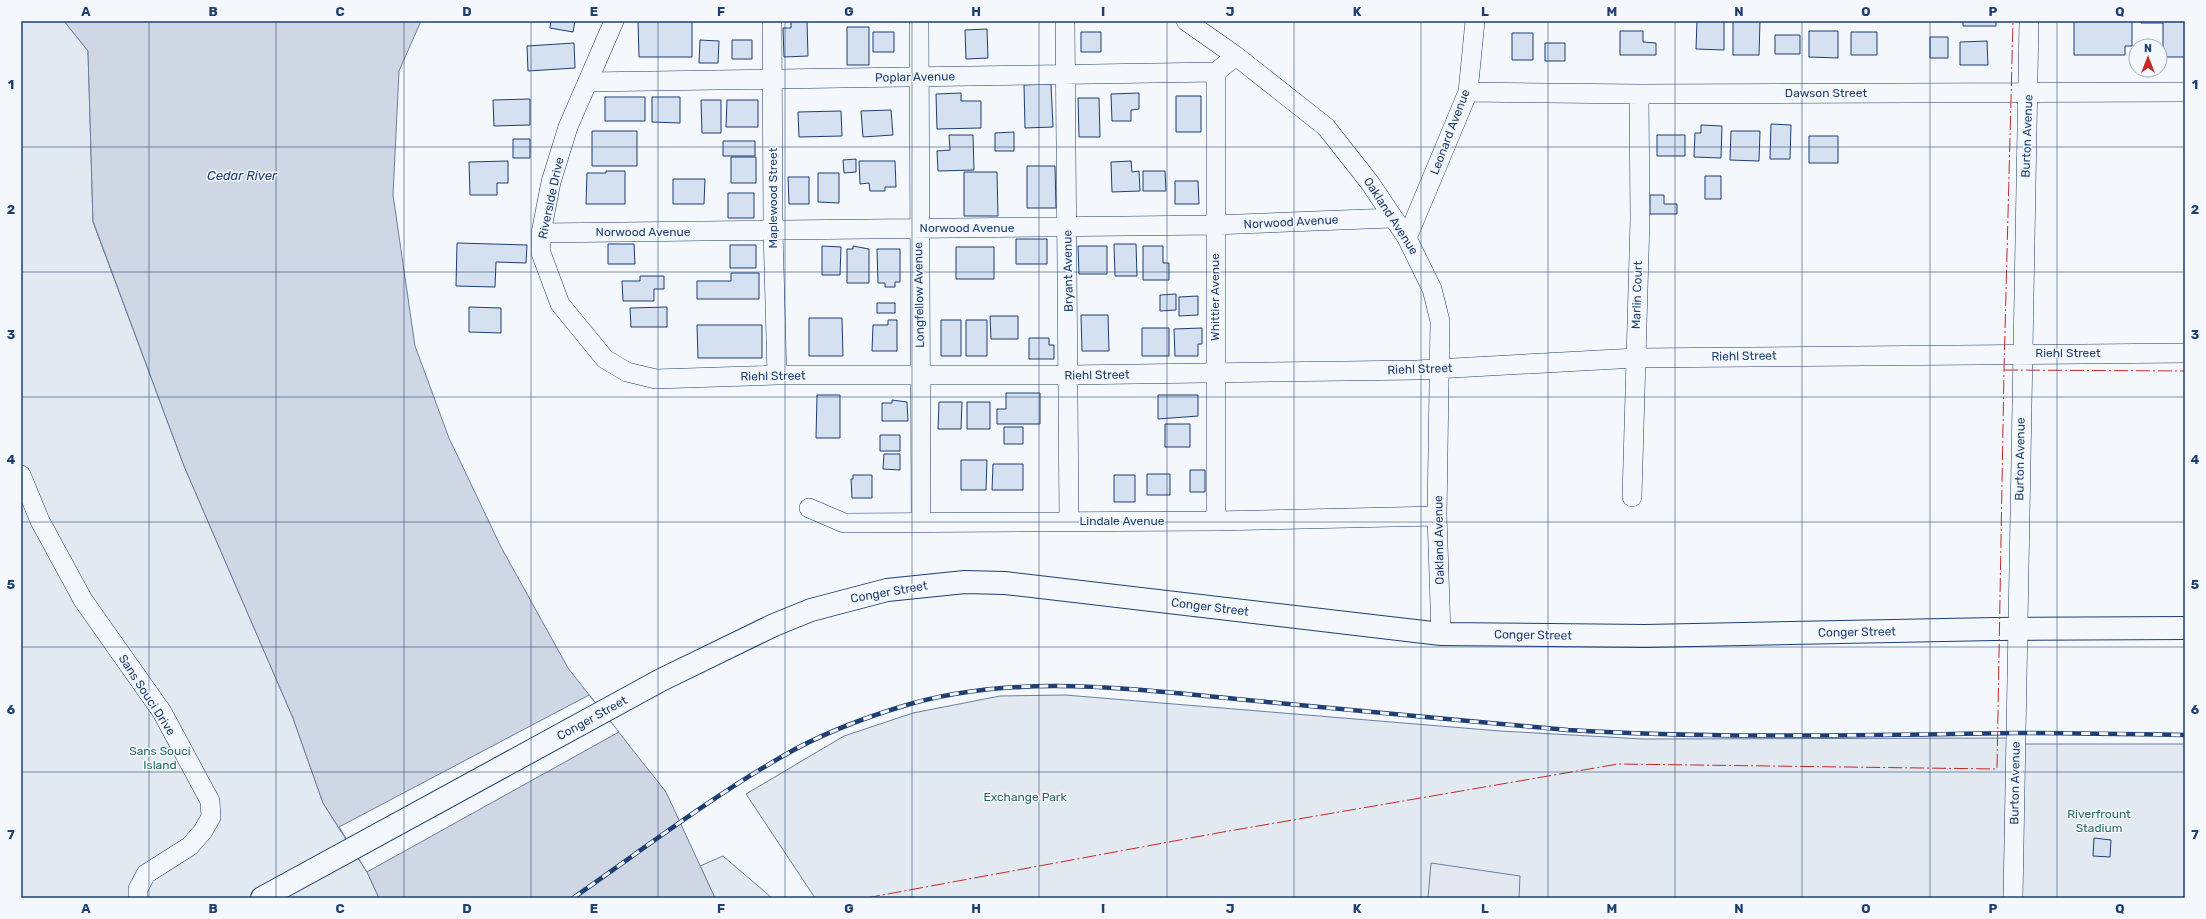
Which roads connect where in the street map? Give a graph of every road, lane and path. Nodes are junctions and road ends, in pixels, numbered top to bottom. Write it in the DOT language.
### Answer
graph roads {
  1 [pos="614,21"];
  2 [pos="772,21"];
  3 [pos="919,21"];
  4 [pos="1065,21"];
  5 [pos="1186,21"];
  6 [pos="1474,21"];
  7 [pos="2029,21"];
  8 [pos="1236,56"];
  9 [pos="1216,72"];
  10 [pos="1065,75"];
  11 [pos="773,78"];
  12 [pos="917,78"];
  13 [pos="588,82"];
  14 [pos="1468,92"];
  15 [pos="2028,92"];
  16 [pos="2185,92"];
  17 [pos="1639,94"];
  18 [pos="1392,218"];
  19 [pos="1214,226"];
  20 [pos="1068,227"];
  21 [pos="918,228"];
  22 [pos="773,231"];
  23 [pos="541,233"];
  24 [pos="1407,238"];
  25 [pos="2022,353"];
  26 [pos="2185,353"];
  27 [pos="1636,358"];
  28 [pos="1439,369"];
  29 [pos="1215,374"];
  30 [pos="1069,375"];
  31 [pos="776,376"];
  32 [pos="920,376"];
  33 [pos="656,379"];
  34 [pos="21,475"];
  35 [pos="1632,496"];
  36 [pos="809,508"];
  37 [pos="1438,516"];
  38 [pos="1069,521"];
  39 [pos="1216,521"];
  40 [pos="920,522"];
  41 [pos="2185,628"];
  42 [pos="2018,629"];
  43 [pos="1441,634"];
  44 [pos="138,898"];
  45 [pos="262,898"];
  46 [pos="2013,898"];
  1 -- 13 [label="street, Riverside Drive"];
  2 -- 11 [label="street, Maplewood Street"];
  3 -- 12 [label="street, Longfellow Avenue"];
  4 -- 10 [label="street, Bryant Avenue"];
  5 -- 8 [label="street, Oakland Avenue"];
  6 -- 14 [label="street, Leonard Avenue"];
  7 -- 15 [label="street, Burton Avenue"];
  8 -- 9 [label="street"];
  8 -- 18 [label="street, Oakland Avenue"];
  9 -- 10 [label="street, Poplar Avenue"];
  9 -- 19 [label="street, Whittier Avenue"];
  10 -- 12 [label="street, Poplar Avenue"];
  10 -- 20 [label="street, Bryant Avenue"];
  11 -- 12 [label="street, Poplar Avenue"];
  11 -- 13 [label="street, Poplar Avenue"];
  11 -- 22 [label="street, Maplewood Street"];
  12 -- 21 [label="street, Longfellow Avenue"];
  13 -- 23 [label="street, Riverside Drive"];
  14 -- 17 [label="street, Dawson Street"];
  14 -- 24 [label="street, Leonard Avenue"];
  15 -- 16 [label="street, Dawson Street"];
  15 -- 17 [label="street, Dawson Street"];
  15 -- 25 [label="street, Burton Avenue"];
  17 -- 27 [label="street, Marlin Court"];
  18 -- 19 [label="street, Norwood Avenue"];
  18 -- 24 [label="street, Oakland Avenue"];
  19 -- 20 [label="street, Norwood Avenue"];
  19 -- 29 [label="street, Whittier Avenue"];
  20 -- 21 [label="street, Norwood Avenue"];
  20 -- 30 [label="street, Bryant Avenue"];
  21 -- 22 [label="street, Norwood Avenue"];
  21 -- 32 [label="street, Longfellow Avenue"];
  22 -- 23 [label="street, Norwood Avenue"];
  22 -- 31 [label="street, Maplewood Street"];
  23 -- 33 [label="street, Riverside Drive"];
  24 -- 28 [label="street, Oakland Avenue"];
  25 -- 26 [label="street, Riehl Street"];
  25 -- 27 [label="street, Riehl Street"];
  25 -- 42 [label="street, Burton Avenue"];
  27 -- 28 [label="street, Riehl Street"];
  27 -- 35 [label="street, Marlin Court"];
  28 -- 29 [label="street, Riehl Street"];
  28 -- 37 [label="street, Oakland Avenue"];
  29 -- 30 [label="street, Riehl Street"];
  29 -- 39 [label="street, Whittier Avenue"];
  30 -- 32 [label="street, Riehl Street"];
  30 -- 38 [label="street, Bryant Avenue"];
  31 -- 32 [label="street, Riehl Street"];
  31 -- 33 [label="street, Riehl Street"];
  32 -- 40 [label="street, Longfellow Avenue"];
  34 -- 44 [label="street, Sans Souci Drive"];
  36 -- 40 [label="street, Lindale Avenue"];
  37 -- 39 [label="street, Lindale Avenue"];
  37 -- 43 [label="street, Oakland Avenue"];
  38 -- 39 [label="street, Lindale Avenue"];
  38 -- 40 [label="street, Lindale Avenue"];
  41 -- 42 [label="main road, Conger Street"];
  42 -- 43 [label="main road, Conger Street"];
  42 -- 46 [label="street, Burton Avenue"];
  43 -- 45 [label="main road, Conger Street"];
}
